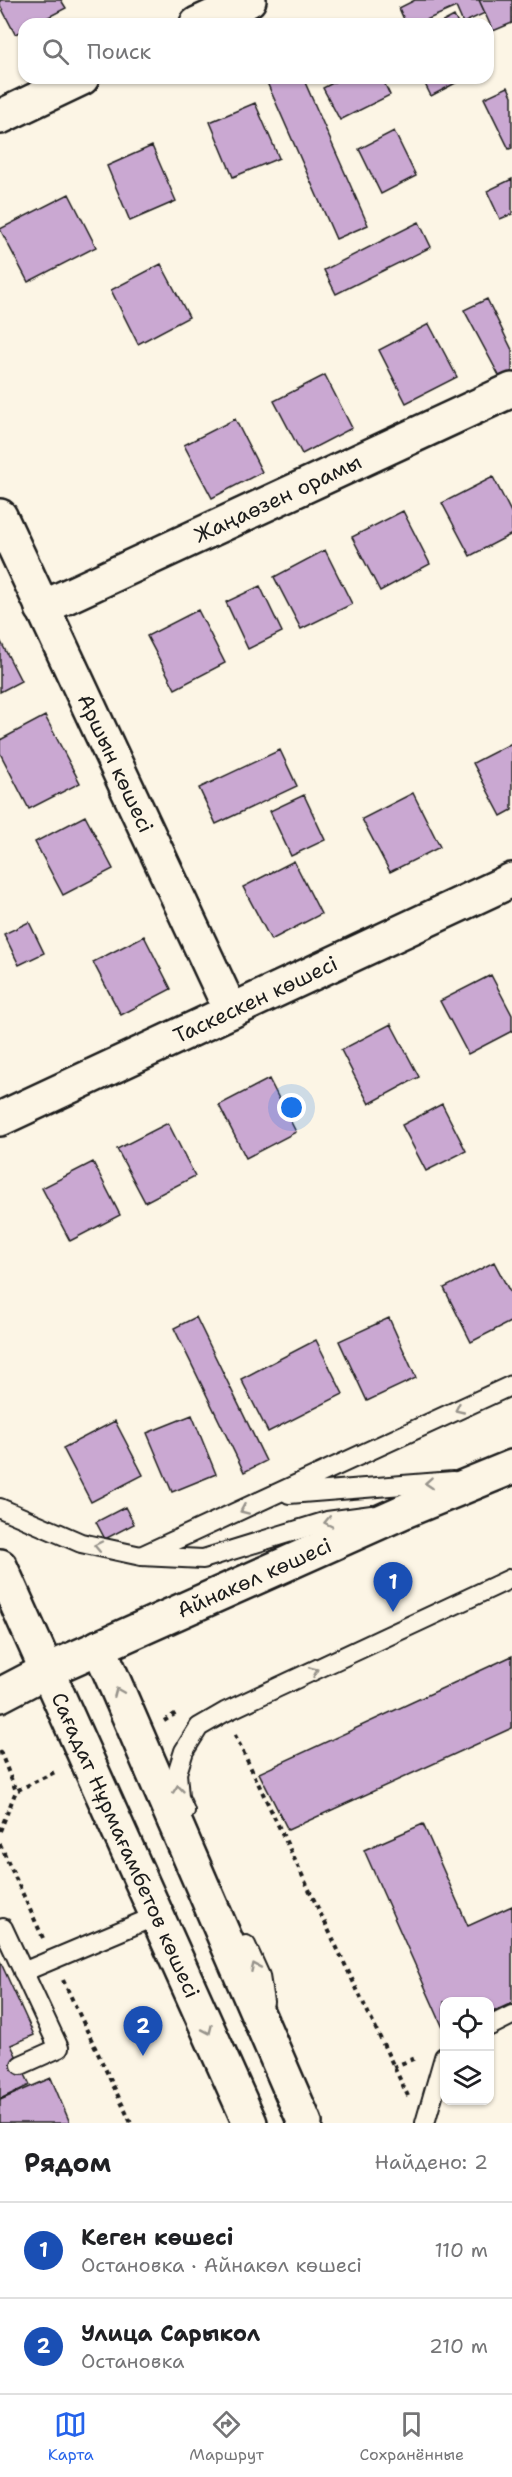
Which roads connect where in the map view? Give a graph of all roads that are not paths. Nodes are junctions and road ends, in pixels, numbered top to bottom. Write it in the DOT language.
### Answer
graph roads {
  1 [pos="249,0"];
  2 [pos="211,18"];
  3 [pos="69,84"];
  4 [pos="0,117"];
  5 [pos="512,390"];
  6 [pos="0,516"];
  7 [pos="42,608"];
  8 [pos="512,880"];
  9 [pos="231,1011"];
  10 [pos="0,1119"];
  11 [pos="512,1385"];
  12 [pos="500,1472"];
  13 [pos="279,1494"];
  14 [pos="0,1508"];
  15 [pos="406,1510"];
  16 [pos="141,1556"];
  17 [pos="0,1566"];
  18 [pos="512,1578"];
  19 [pos="99,1647"];
  20 [pos="46,1671"];
  21 [pos="0,1695"];
  22 [pos="156,1916"];
  23 [pos="0,1930"];
  24 [pos="22,1972"];
  25 [pos="512,2015"];
  26 [pos="494,2024"];
  27 [pos="271,2045"];
  28 [pos="21,2065"];
  29 [pos="440,2071"];
  30 [pos="250,2123"];
  31 [pos="305,2123"];
  32 [pos="425,2123"];
  1 -- 2 [label="street"];
  3 -- 4 [label="street"];
  5 -- 7 [label="street, Жаңаөзен орамы"];
  6 -- 7 [label="street, Аршын көшесі"];
  7 -- 9 [label="street, Аршын көшесі"];
  8 -- 9 [label="street, Таскескен көшесі"];
  9 -- 10 [label="street, Таскескен көшесі"];
  11 -- 13 [label="lane, one-way"];
  12 -- 13 [label="lane, one-way"];
  12 -- 15 [label="street, Айнакөл көшесі"];
  13 -- 16 [label="lane, one-way"];
  16 -- 14 [label="lane, one-way"];
  15 -- 16 [label="lane, one-way"];
  15 -- 19 [label="street, Айнакөл көшесі"];
  17 -- 20 [label="street, Сағадат Нұрмағамбетов көшесі"];
  27 -- 18 [label="lane, one-way"];
  19 -- 20 [label="street, Айнакөл көшесі"];
  27 -- 19 [label="street, one-way"];
  20 -- 21 [label="street, Айнакөл көшесі"];
  20 -- 22 [label="street, Сағадат Нұрмағамбетов көшесі"];
  22 -- 24 [label="lane"];
  22 -- 30 [label="street, Сағадат Нұрмағамбетов көшесі, one-way"];
  23 -- 24 [label="lane"];
  24 -- 28 [label="lane"];
  25 -- 26 [label="lane"];
  27 -- 31 [label="street"];
  29 -- 32 [label="lane"];
}
